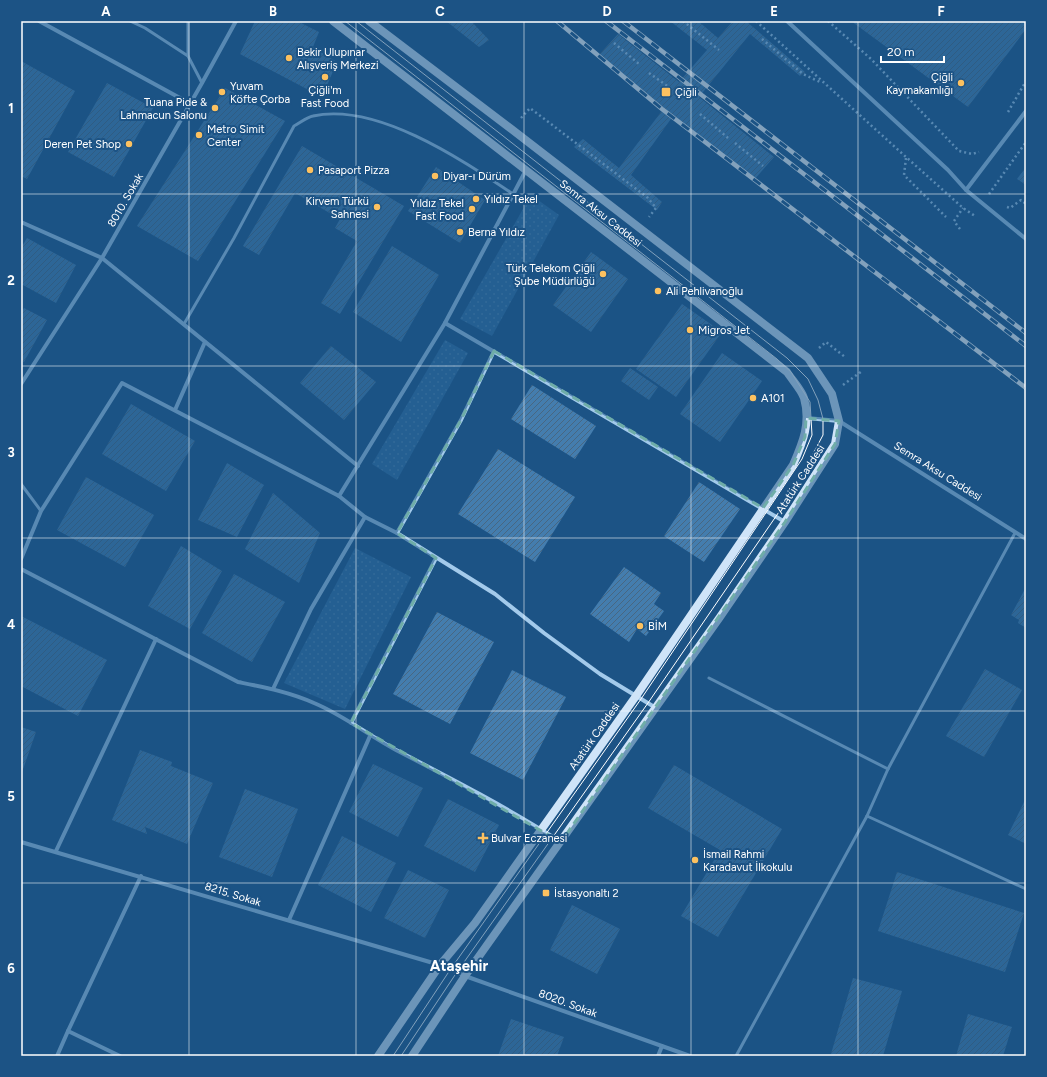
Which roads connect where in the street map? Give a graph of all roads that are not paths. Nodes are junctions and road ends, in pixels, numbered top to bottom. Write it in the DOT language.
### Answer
graph roads {
  1 [pos="39,21"];
  2 [pos="130,21"];
  3 [pos="188,21"];
  4 [pos="236,21"];
  5 [pos="333,21"];
  6 [pos="369,21"];
  7 [pos="787,21"];
  8 [pos="188,56"];
  9 [pos="202,83"];
  10 [pos="191,104"];
  11 [pos="1026,111"];
  12 [pos="527,169"];
  13 [pos="966,190"];
  14 [pos="513,194"];
  15 [pos="21,222"];
  16 [pos="1026,239"];
  17 [pos="102,258"];
  18 [pos="445,322"];
  19 [pos="184,324"];
  20 [pos="206,342"];
  21 [pos="494,351"];
  22 [pos="22,381"];
  23 [pos="175,410"];
  24 [pos="806,418"];
  25 [pos="839,421"];
  26 [pos="358,466"];
  27 [pos="21,484"];
  28 [pos="339,496"];
  29 [pos="763,508"];
  30 [pos="41,511"];
  31 [pos="365,517"];
  32 [pos="785,522"];
  33 [pos="397,533"];
  34 [pos="1015,533"];
  35 [pos="1026,539"];
  36 [pos="436,558"];
  37 [pos="21,559"];
  38 [pos="21,569"];
  39 [pos="156,639"];
  40 [pos="709,678"];
  41 [pos="273,690"];
  42 [pos="636,696"];
  43 [pos="656,708"];
  44 [pos="352,723"];
  45 [pos="370,736"];
  46 [pos="888,769"];
  47 [pos="867,816"];
  48 [pos="541,829"];
  49 [pos="21,842"];
  50 [pos="561,842"];
  51 [pos="56,851"];
  52 [pos="141,876"];
  53 [pos="1026,889"];
  54 [pos="289,920"];
  55 [pos="440,965"];
  56 [pos="465,976"];
  57 [pos="68,1031"];
  58 [pos="662,1046"];
  59 [pos="57,1056"];
  60 [pos="120,1056"];
  61 [pos="378,1056"];
  62 [pos="412,1056"];
  63 [pos="658,1056"];
  64 [pos="690,1056"];
  65 [pos="736,1056"];
  1 -- 10 [label="street"];
  2 -- 8 [label="lane"];
  3 -- 8 [label="lane"];
  4 -- 9 [label="street, 8010. Sokak"];
  5 -- 12 [label="street, Semra Aksu Caddesi"];
  6 -- 25 [label="street, Semra Aksu Caddesi"];
  7 -- 13 [label="street"];
  8 -- 9 [label="lane"];
  9 -- 10 [label="street, 8010. Sokak"];
  10 -- 17 [label="street, 8010. Sokak"];
  11 -- 13 [label="street"];
  12 -- 14 [label="street"];
  12 -- 24 [label="street, Semra Aksu Caddesi"];
  13 -- 16 [label="street"];
  14 -- 18 [label="street"];
  14 -- 19 [label="lane"];
  15 -- 17 [label="street"];
  17 -- 19 [label="street"];
  17 -- 22 [label="street, 8010. Sokak"];
  18 -- 21 [label="street"];
  18 -- 26 [label="street"];
  19 -- 20 [label="street"];
  20 -- 23 [label="street"];
  20 -- 26 [label="street"];
  21 -- 29 [label="street"];
  21 -- 33 [label="street"];
  23 -- 28 [label="street"];
  23 -- 30 [label="street"];
  24 -- 25 [label="street, Semra Aksu Caddesi"];
  24 -- 29 [label="street, Atatürk Caddesi"];
  25 -- 32 [label="street, Atatürk Caddesi"];
  25 -- 34 [label="street, Semra Aksu Caddesi"];
  26 -- 28 [label="street"];
  27 -- 30 [label="lane"];
  28 -- 31 [label="street"];
  29 -- 32 [label="street"];
  29 -- 42 [label="street, Atatürk Caddesi"];
  30 -- 37 [label="street"];
  31 -- 33 [label="street"];
  31 -- 41 [label="street"];
  32 -- 43 [label="street, Atatürk Caddesi"];
  33 -- 36 [label="street"];
  34 -- 35 [label="street, Semra Aksu Caddesi"];
  34 -- 46 [label="lane"];
  36 -- 42 [label="street"];
  36 -- 44 [label="street"];
  38 -- 39 [label="street"];
  39 -- 41 [label="street"];
  39 -- 51 [label="street"];
  40 -- 46 [label="lane"];
  41 -- 44 [label="street"];
  42 -- 43 [label="street"];
  42 -- 48 [label="street, Atatürk Caddesi"];
  43 -- 50 [label="street, Atatürk Caddesi"];
  44 -- 45 [label="street"];
  45 -- 48 [label="street"];
  45 -- 54 [label="street"];
  46 -- 47 [label="lane"];
  47 -- 53 [label="lane"];
  47 -- 65 [label="lane"];
  48 -- 50 [label="street"];
  48 -- 55 [label="street, Atatürk Caddesi"];
  49 -- 51 [label="street, 8215. Sokak"];
  50 -- 56 [label="street, Atatürk Caddesi"];
  51 -- 52 [label="street, 8215. Sokak"];
  52 -- 54 [label="street, 8215. Sokak"];
  52 -- 57 [label="street"];
  54 -- 55 [label="street, 8215. Sokak"];
  55 -- 56 [label="street, 8020. Sokak"];
  55 -- 61 [label="street, Atatürk Caddesi"];
  56 -- 58 [label="street, 8020. Sokak"];
  56 -- 62 [label="street, Atatürk Caddesi"];
  57 -- 59 [label="street"];
  57 -- 60 [label="street"];
  58 -- 63 [label="street"];
  58 -- 64 [label="street, 8020. Sokak"];
}
